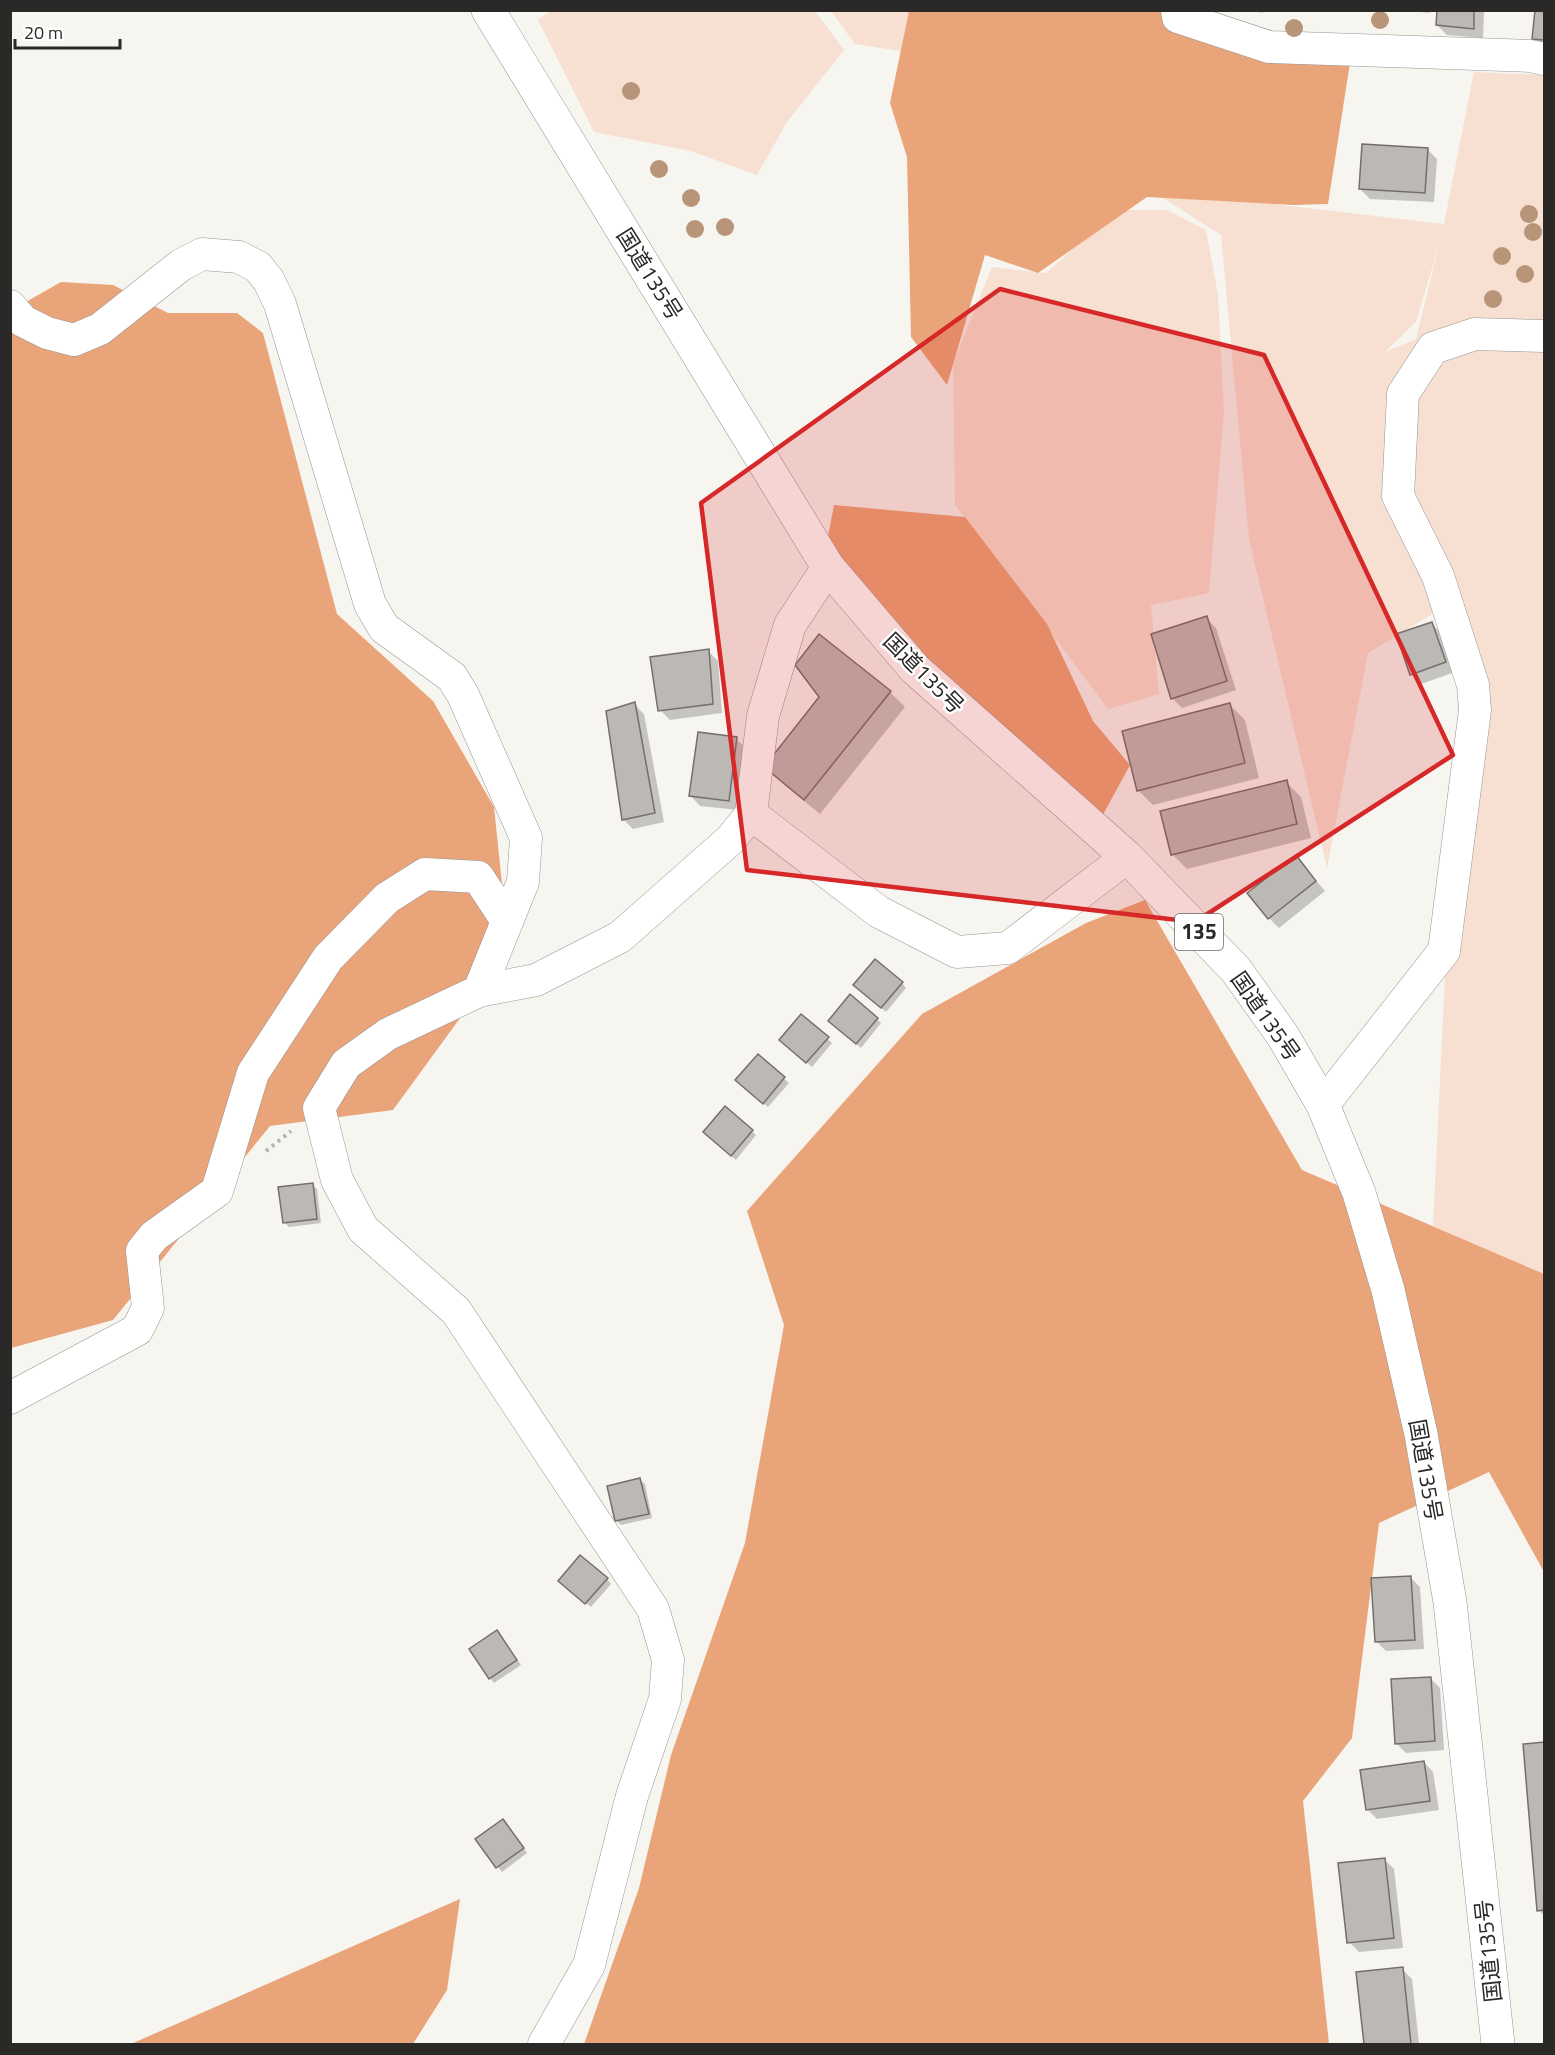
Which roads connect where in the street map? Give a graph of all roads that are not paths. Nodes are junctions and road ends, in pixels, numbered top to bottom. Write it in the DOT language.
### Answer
graph roads {
  1 [pos="488,10"];
  2 [pos="1177,10"];
  3 [pos="1545,59"];
  4 [pos="10,306"];
  5 [pos="1545,336"];
  6 [pos="828,567"];
  7 [pos="751,814"];
  8 [pos="1127,857"];
  9 [pos="507,921"];
  10 [pos="479,991"];
  11 [pos="1323,1105"];
  12 [pos="10,1398"];
  13 [pos="544,2044"];
  14 [pos="1498,2044"];
  1 -- 6 [label="highway, 国道135号 / 135"];
  2 -- 3 [label="street"];
  4 -- 9 [label="street"];
  5 -- 11 [label="street"];
  6 -- 7 [label="street"];
  6 -- 8 [label="highway, 国道135号 / 135"];
  7 -- 8 [label="street"];
  7 -- 10 [label="street"];
  8 -- 11 [label="highway, 国道135号 / 135"];
  9 -- 10 [label="street"];
  9 -- 12 [label="street"];
  10 -- 13 [label="street"];
  11 -- 14 [label="highway, 国道135号 / 135"];
}
